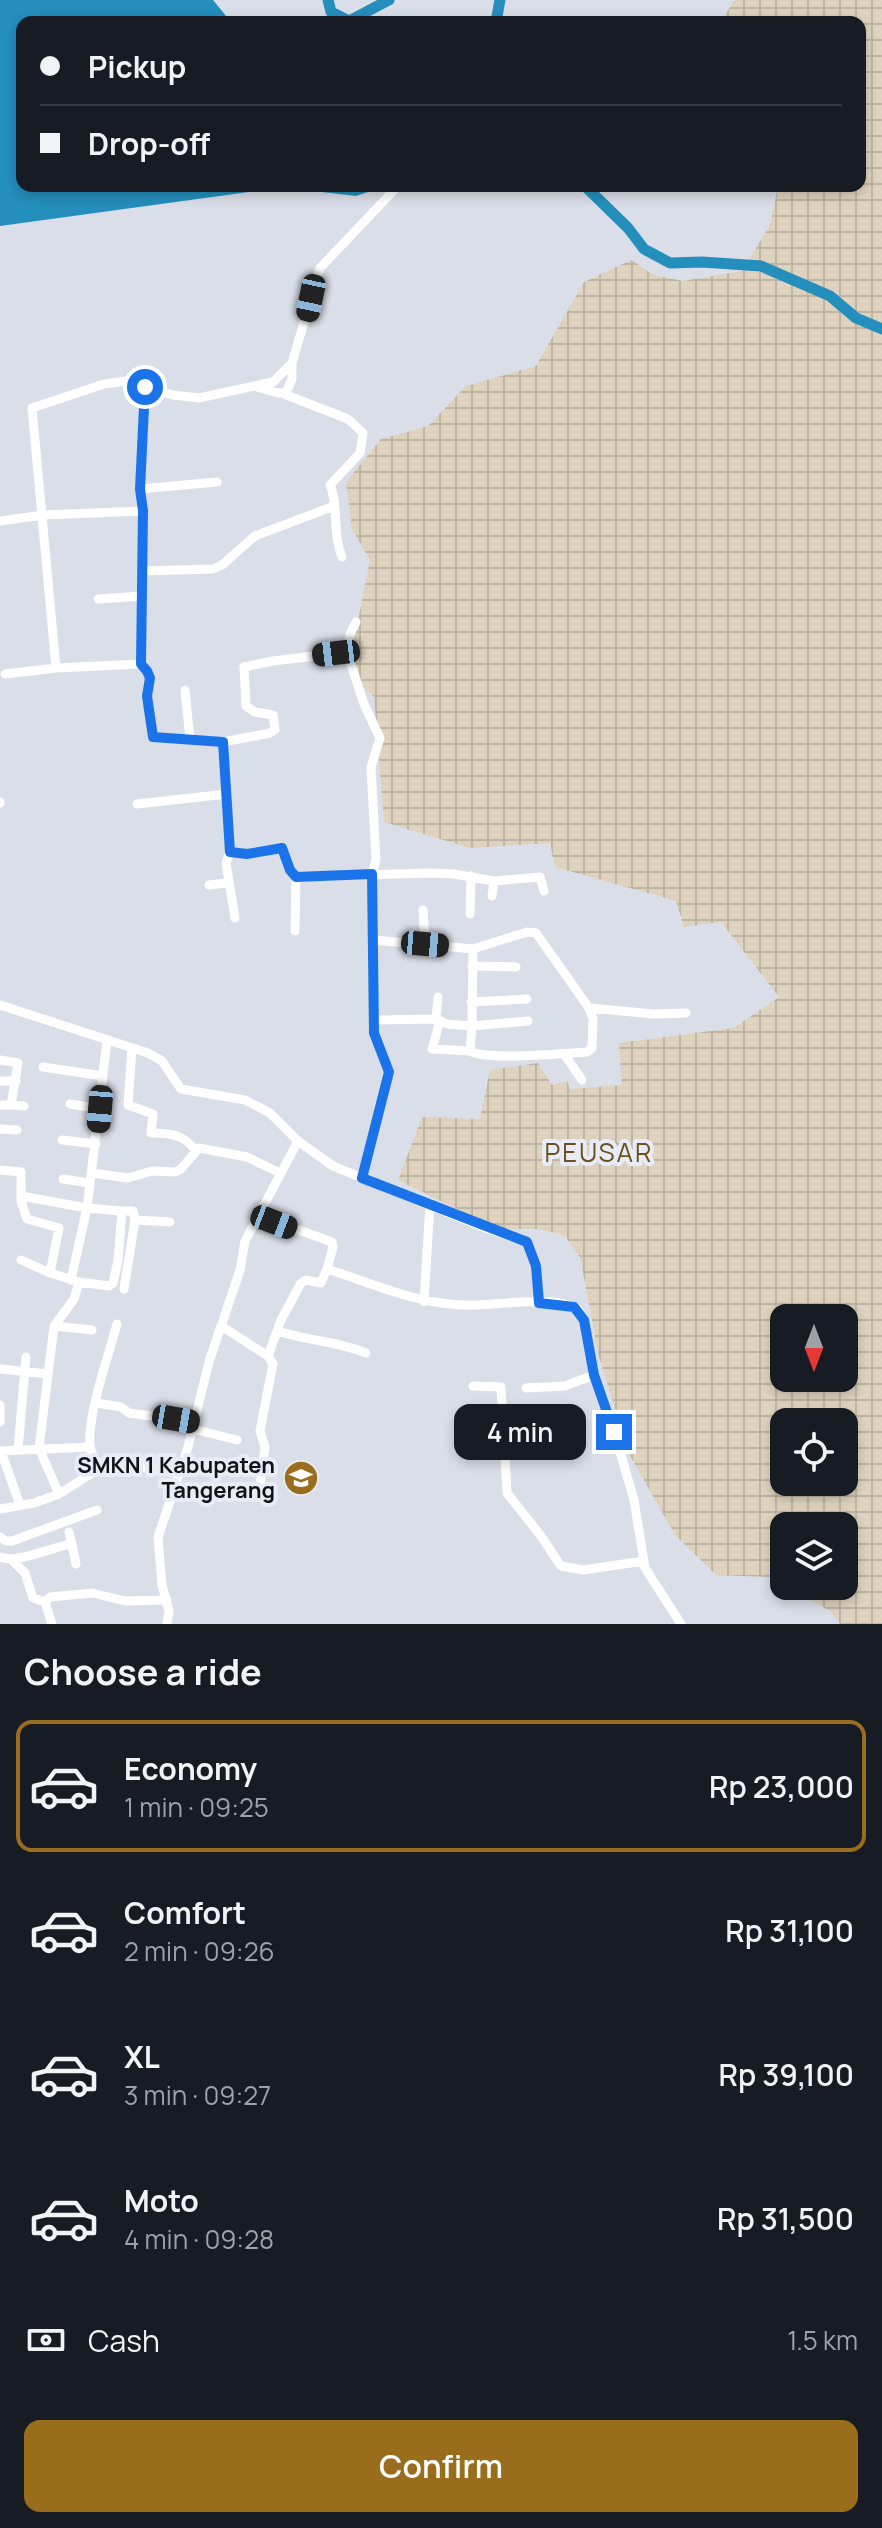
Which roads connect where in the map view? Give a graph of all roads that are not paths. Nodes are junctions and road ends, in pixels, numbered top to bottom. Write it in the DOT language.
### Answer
graph roads {
  1 [pos="392,192"];
  2 [pos="292,363"];
  3 [pos="256,386"];
  4 [pos="145,387"];
  5 [pos="284,394"];
  6 [pos="217,482"];
  7 [pos="140,489"];
  8 [pos="334,506"];
  9 [pos="143,511"];
  10 [pos="43,515"];
  11 [pos="0,521"];
  12 [pos="342,557"];
  13 [pos="142,571"];
  14 [pos="142,596"];
  15 [pos="98,599"];
  16 [pos="356,622"];
  17 [pos="347,652"];
  18 [pos="141,664"];
  19 [pos="56,668"];
  20 [pos="5,674"];
  21 [pos="185,690"];
  22 [pos="190,740"];
  23 [pos="223,742"];
  24 [pos="227,794"];
  25 [pos="137,804"];
  26 [pos="230,852"];
  27 [pos="372,874"];
  28 [pos="471,876"];
  29 [pos="296,877"];
  30 [pos="494,881"];
  31 [pos="227,883"];
  32 [pos="209,885"];
  33 [pos="544,891"];
  34 [pos="492,896"];
  35 [pos="423,910"];
  36 [pos="470,914"];
  37 [pos="235,918"];
  38 [pos="295,931"];
  39 [pos="373,940"];
  40 [pos="425,944"];
  41 [pos="473,949"];
  42 [pos="472,966"];
  43 [pos="516,967"];
  44 [pos="438,997"];
  45 [pos="527,999"];
  46 [pos="471,1002"];
  47 [pos="0,1005"];
  48 [pos="589,1008"];
  49 [pos="686,1013"];
  50 [pos="375,1020"];
  51 [pos="438,1020"];
  52 [pos="528,1021"];
  53 [pos="472,1026"];
  54 [pos="107,1041"];
  55 [pos="132,1048"];
  56 [pos="470,1051"];
  57 [pos="564,1054"];
  58 [pos="0,1060"];
  59 [pos="43,1067"];
  60 [pos="103,1076"];
  61 [pos="582,1080"];
  62 [pos="0,1081"];
  63 [pos="16,1081"];
  64 [pos="70,1104"];
  65 [pos="0,1105"];
  66 [pos="11,1105"];
  67 [pos="24,1106"];
  68 [pos="100,1109"];
  69 [pos="0,1129"];
  70 [pos="17,1130"];
  71 [pos="62,1140"];
  72 [pos="298,1141"];
  73 [pos="96,1144"];
  74 [pos="195,1150"];
  75 [pos="0,1170"];
  76 [pos="280,1173"];
  77 [pos="90,1178"];
  78 [pos="362,1178"];
  79 [pos="63,1179"];
  80 [pos="21,1196"];
  81 [pos="430,1203"];
  82 [pos="87,1208"];
  83 [pos="122,1211"];
  84 [pos="257,1215"];
  85 [pos="135,1220"];
  86 [pos="170,1222"];
  87 [pos="59,1228"];
  88 [pos="81,1232"];
  89 [pos="21,1260"];
  90 [pos="327,1269"];
  91 [pos="50,1273"];
  92 [pos="75,1281"];
  93 [pos="124,1289"];
  94 [pos="424,1302"];
  95 [pos="539,1303"];
  96 [pos="117,1324"];
  97 [pos="54,1326"];
  98 [pos="221,1326"];
  99 [pos="92,1330"];
  100 [pos="278,1331"];
  101 [pos="366,1353"];
  102 [pos="268,1356"];
  103 [pos="26,1357"];
  104 [pos="0,1369"];
  105 [pos="25,1372"];
  106 [pos="48,1374"];
  107 [pos="594,1375"];
  108 [pos="473,1386"];
  109 [pos="526,1388"];
  110 [pos="96,1403"];
  111 [pos="0,1405"];
  112 [pos="0,1422"];
  113 [pos="193,1425"];
  114 [pos="237,1440"];
  115 [pos="90,1447"];
  116 [pos="39,1448"];
  117 [pos="18,1450"];
  118 [pos="0,1451"];
  119 [pos="97,1468"];
  120 [pos="179,1473"];
  121 [pos="260,1487"];
  122 [pos="59,1494"];
  123 [pos="20,1505"];
  124 [pos="0,1509"];
  125 [pos="97,1510"];
  126 [pos="69,1532"];
  127 [pos="0,1537"];
  128 [pos="72,1544"];
  129 [pos="0,1557"];
  130 [pos="12,1560"];
  131 [pos="644,1561"];
  132 [pos="76,1564"];
  133 [pos="167,1600"];
  134 [pos="45,1602"];
  135 [pos="52,1624"];
  136 [pos="167,1624"];
  137 [pos="681,1624"];
  1 -- 2 [label="street"];
  2 -- 3 [label="street"];
  2 -- 5 [label="street"];
  3 -- 4 [label="street"];
  3 -- 5 [label="street"];
  4 -- 7 [label="street"];
  4 -- 10 [label="street"];
  5 -- 8 [label="street"];
  6 -- 7 [label="street"];
  7 -- 9 [label="street"];
  8 -- 12 [label="street"];
  8 -- 13 [label="street"];
  9 -- 10 [label="street"];
  9 -- 13 [label="street"];
  10 -- 11 [label="street"];
  10 -- 19 [label="street"];
  13 -- 14 [label="street"];
  14 -- 15 [label="street"];
  14 -- 18 [label="street"];
  16 -- 17 [label="street"];
  17 -- 23 [label="street"];
  17 -- 27 [label="street"];
  18 -- 19 [label="street"];
  18 -- 22 [label="street"];
  19 -- 20 [label="street"];
  21 -- 22 [label="street"];
  22 -- 23 [label="street"];
  23 -- 24 [label="street"];
  24 -- 25 [label="street"];
  24 -- 26 [label="street"];
  26 -- 29 [label="street"];
  26 -- 31 [label="street"];
  27 -- 28 [label="street"];
  27 -- 29 [label="street"];
  27 -- 39 [label="street"];
  28 -- 30 [label="street"];
  28 -- 36 [label="street"];
  29 -- 38 [label="street"];
  30 -- 33 [label="street"];
  30 -- 34 [label="street"];
  31 -- 32 [label="street"];
  31 -- 37 [label="street"];
  35 -- 40 [label="street"];
  39 -- 40 [label="street"];
  39 -- 50 [label="street"];
  40 -- 41 [label="street"];
  41 -- 42 [label="street"];
  41 -- 48 [label="street"];
  42 -- 43 [label="street"];
  42 -- 46 [label="street"];
  44 -- 51 [label="street"];
  45 -- 46 [label="street"];
  46 -- 53 [label="street"];
  47 -- 54 [label="street"];
  48 -- 49 [label="street"];
  48 -- 57 [label="street"];
  50 -- 51 [label="street"];
  50 -- 78 [label="street"];
  51 -- 53 [label="street"];
  51 -- 56 [label="street"];
  52 -- 53 [label="street"];
  53 -- 56 [label="street"];
  54 -- 55 [label="street"];
  54 -- 60 [label="street"];
  55 -- 72 [label="street"];
  55 -- 74 [label="street"];
  56 -- 57 [label="street"];
  57 -- 61 [label="street"];
  58 -- 63 [label="street"];
  59 -- 60 [label="street"];
  60 -- 68 [label="street"];
  62 -- 63 [label="street"];
  63 -- 66 [label="street"];
  64 -- 68 [label="street"];
  65 -- 66 [label="street"];
  66 -- 67 [label="street"];
  68 -- 73 [label="street"];
  69 -- 70 [label="street"];
  71 -- 73 [label="street"];
  72 -- 76 [label="street"];
  72 -- 78 [label="street"];
  73 -- 77 [label="street"];
  74 -- 76 [label="street"];
  74 -- 77 [label="street"];
  75 -- 80 [label="street"];
  76 -- 84 [label="street"];
  77 -- 79 [label="street"];
  77 -- 82 [label="street"];
  78 -- 81 [label="street"];
  80 -- 82 [label="street"];
  80 -- 87 [label="street"];
  81 -- 94 [label="street"];
  81 -- 95 [label="street"];
  82 -- 83 [label="street"];
  82 -- 88 [label="street"];
  83 -- 85 [label="street"];
  83 -- 92 [label="street"];
  84 -- 90 [label="street"];
  84 -- 98 [label="street"];
  85 -- 86 [label="street"];
  85 -- 93 [label="street"];
  87 -- 88 [label="street"];
  87 -- 91 [label="street"];
  88 -- 92 [label="street"];
  89 -- 91 [label="street"];
  90 -- 94 [label="street"];
  90 -- 100 [label="street"];
  91 -- 92 [label="street"];
  92 -- 97 [label="street"];
  94 -- 95 [label="street"];
  95 -- 107 [label="street"];
  96 -- 110 [label="street"];
  97 -- 99 [label="street"];
  97 -- 106 [label="street"];
  98 -- 102 [label="street"];
  98 -- 113 [label="street"];
  100 -- 101 [label="street"];
  100 -- 102 [label="street"];
  102 -- 121 [label="street"];
  103 -- 105 [label="street"];
  104 -- 105 [label="street"];
  105 -- 106 [label="street"];
  105 -- 117 [label="street"];
  106 -- 116 [label="street"];
  107 -- 109 [label="street"];
  107 -- 131 [label="street"];
  108 -- 131 [label="street"];
  110 -- 113 [label="street"];
  110 -- 115 [label="street"];
  111 -- 112 [label="street"];
  113 -- 114 [label="street"];
  113 -- 120 [label="street"];
  115 -- 116 [label="street"];
  115 -- 119 [label="street"];
  116 -- 117 [label="street"];
  116 -- 122 [label="street"];
  117 -- 118 [label="street"];
  118 -- 123 [label="street"];
  119 -- 120 [label="street"];
  119 -- 122 [label="street"];
  120 -- 133 [label="street"];
  122 -- 123 [label="street"];
  123 -- 124 [label="street"];
  125 -- 127 [label="street"];
  126 -- 128 [label="street"];
  128 -- 130 [label="street"];
  128 -- 132 [label="street"];
  129 -- 130 [label="street"];
  130 -- 134 [label="street"];
  131 -- 137 [label="street"];
  133 -- 134 [label="street"];
  133 -- 136 [label="street"];
  134 -- 135 [label="street"];
}
